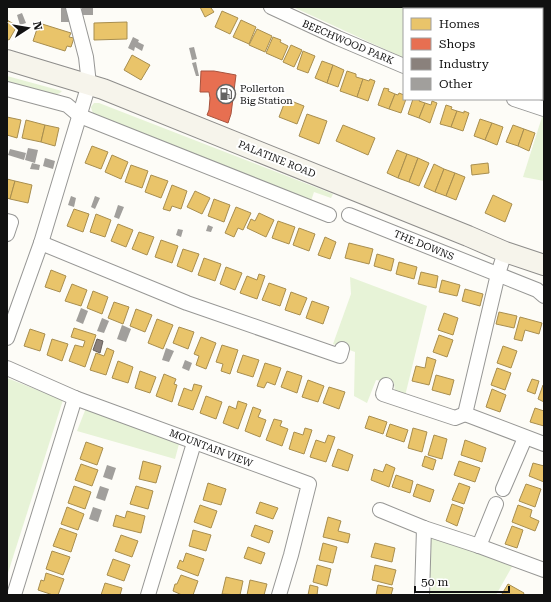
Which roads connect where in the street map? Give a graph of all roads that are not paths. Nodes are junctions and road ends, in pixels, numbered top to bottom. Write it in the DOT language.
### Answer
graph roads {
  1 [pos="73,7"];
  2 [pos="271,7"];
  3 [pos="7,60"];
  4 [pos="403,66"];
  5 [pos="89,84"];
  6 [pos="7,89"];
  7 [pos="517,100"];
  8 [pos="544,109"];
  9 [pos="80,116"];
  10 [pos="329,215"];
  11 [pos="349,215"];
  12 [pos="7,221"];
  13 [pos="7,234"];
  14 [pos="41,243"];
  15 [pos="505,252"];
  16 [pos="544,265"];
  17 [pos="498,274"];
  18 [pos="544,296"];
  19 [pos="7,338"];
  20 [pos="342,350"];
  21 [pos="7,368"];
  22 [pos="386,385"];
  23 [pos="75,398"];
  24 [pos="465,414"];
  25 [pos="525,438"];
  26 [pos="194,443"];
  27 [pos="544,444"];
  28 [pos="503,488"];
  29 [pos="496,504"];
  30 [pos="380,510"];
  31 [pos="424,528"];
  32 [pos="479,546"];
  33 [pos="544,570"];
  34 [pos="14,595"];
  35 [pos="148,595"];
  36 [pos="279,595"];
  37 [pos="422,595"];
  1 -- 5 [label="street"];
  2 -- 4 [label="street, BEECHWOOD PARK"];
  3 -- 5 [label="street, PALATINE ROAD"];
  5 -- 9 [label="street"];
  5 -- 15 [label="street, PALATINE ROAD"];
  6 -- 9 [label="street"];
  7 -- 8 [label="street"];
  9 -- 10 [label="street"];
  9 -- 14 [label="street"];
  11 -- 17 [label="street, THE DOWNS"];
  12 -- 13 [label="street"];
  14 -- 19 [label="street"];
  14 -- 20 [label="street"];
  15 -- 16 [label="street, PALATINE ROAD"];
  15 -- 17 [label="street"];
  17 -- 18 [label="street, THE DOWNS"];
  17 -- 24 [label="street"];
  21 -- 23 [label="street, MOUNTAIN VIEW"];
  22 -- 24 [label="street"];
  23 -- 26 [label="street, MOUNTAIN VIEW"];
  23 -- 34 [label="street"];
  24 -- 25 [label="street"];
  25 -- 27 [label="street"];
  25 -- 28 [label="street"];
  26 -- 35 [label="street"];
  26 -- 36 [label="street, MOUNTAIN VIEW"];
  29 -- 32 [label="street"];
  30 -- 31 [label="street"];
  31 -- 32 [label="street"];
  31 -- 37 [label="street"];
  32 -- 33 [label="street"];
}
